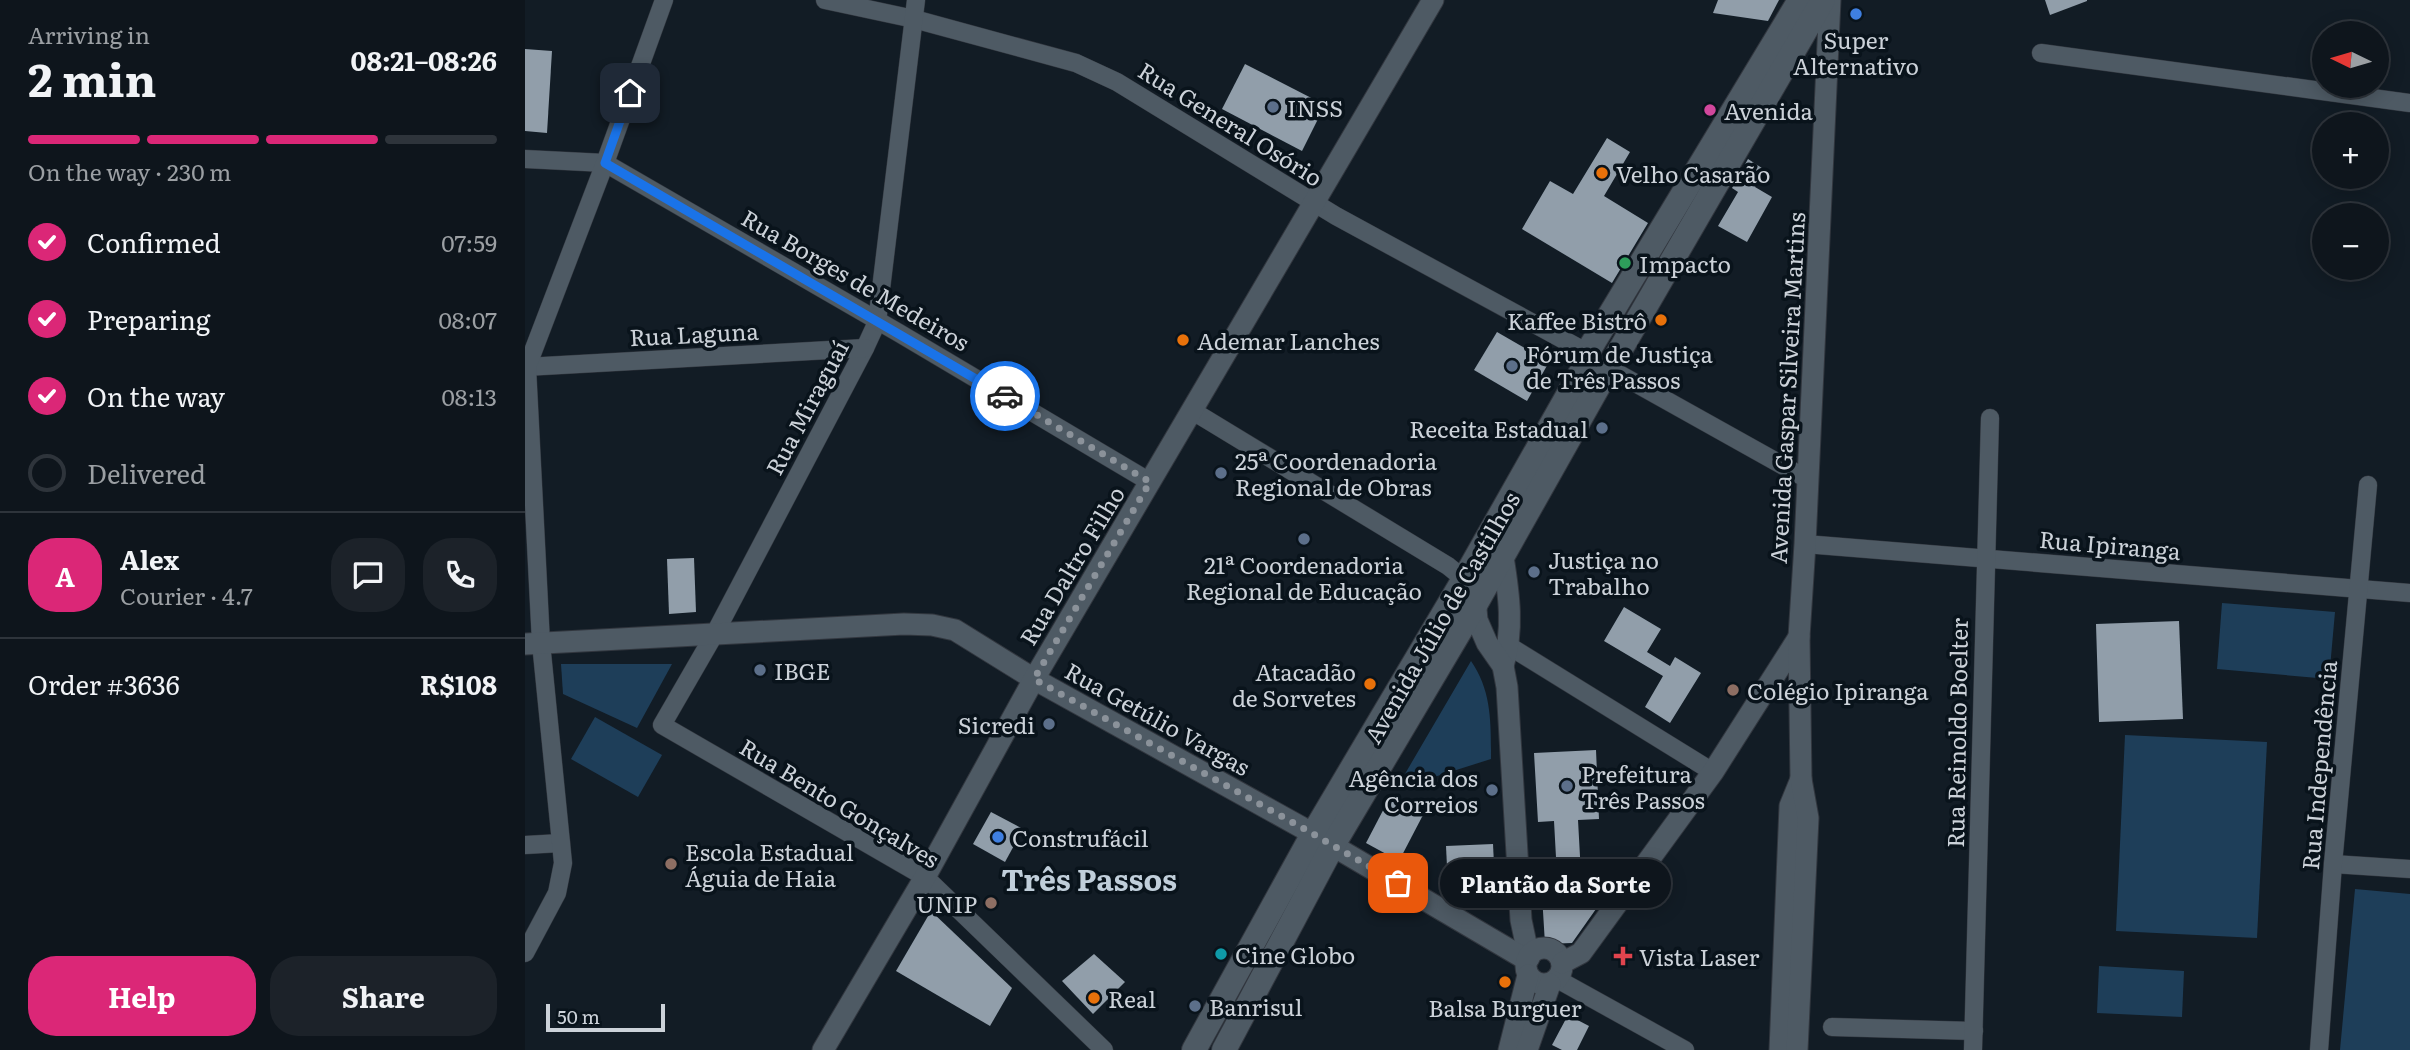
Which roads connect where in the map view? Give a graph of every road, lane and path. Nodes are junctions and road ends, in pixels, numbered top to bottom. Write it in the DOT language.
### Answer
graph roads {
  1 [pos="664,0"];
  2 [pos="825,0"];
  3 [pos="916,0"];
  4 [pos="1433,0"];
  5 [pos="1800,0"];
  6 [pos="1823,0"];
  7 [pos="1830,0"];
  8 [pos="913,19"];
  9 [pos="2041,53"];
  10 [pos="2410,103"];
  11 [pos="525,159"];
  12 [pos="605,163"];
  13 [pos="1314,203"];
  14 [pos="1657,261"];
  15 [pos="877,322"];
  16 [pos="865,348"];
  17 [pos="1598,362"];
  18 [pos="526,367"];
  19 [pos="1191,410"];
  20 [pos="1990,418"];
  21 [pos="1807,480"];
  22 [pos="1150,482"];
  23 [pos="2368,485"];
  24 [pos="1805,544"];
  25 [pos="1503,557"];
  26 [pos="1985,559"];
  27 [pos="1464,579"];
  28 [pos="2359,589"];
  29 [pos="2410,593"];
  30 [pos="1476,604"];
  31 [pos="714,635"];
  32 [pos="1799,637"];
  33 [pos="533,644"];
  34 [pos="1506,656"];
  35 [pos="1034,679"];
  36 [pos="662,726"];
  37 [pos="1713,772"];
  38 [pos="1801,779"];
  39 [pos="1323,840"];
  40 [pos="561,843"];
  41 [pos="525,845"];
  42 [pos="2333,863"];
  43 [pos="2410,869"];
  44 [pos="925,877"];
  45 [pos="525,953"];
  46 [pos="1528,964"];
  47 [pos="1556,976"];
  48 [pos="1832,1027"];
  49 [pos="1973,1031"];
  50 [pos="823,1050"];
  51 [pos="1104,1050"];
  52 [pos="1194,1050"];
  53 [pos="1224,1050"];
  54 [pos="1509,1050"];
  55 [pos="1527,1050"];
  56 [pos="1685,1050"];
  57 [pos="1780,1050"];
  58 [pos="1797,1050"];
  59 [pos="1973,1050"];
  60 [pos="2319,1050"];
  1 -- 12 [label="street"];
  2 -- 8 [label="street, Rua General Osório"];
  3 -- 8 [label="street, Rua Miraguaí"];
  4 -- 13 [label="street, Rua Daltro Filho"];
  5 -- 14 [label="main road, Avenida Júlio de Castilhos"];
  6 -- 14 [label="main road, Avenida Júlio de Castilhos"];
  7 -- 21 [label="street, Avenida Gaspar Silveira Martins"];
  8 -- 13 [label="street, Rua General Osório"];
  8 -- 15 [label="street, Rua Miraguaí"];
  9 -- 10 [label="street"];
  11 -- 12 [label="street, Rua Borges de Medeiros"];
  12 -- 15 [label="street, Rua Borges de Medeiros"];
  12 -- 18 [label="street"];
  13 -- 17 [label="street, Rua General Osório"];
  13 -- 19 [label="street, Rua Daltro Filho"];
  14 -- 17 [label="main road, Avenida Júlio de Castilhos"];
  15 -- 16 [label="street, Rua Miraguaí"];
  15 -- 22 [label="street, Rua Borges de Medeiros"];
  16 -- 18 [label="street, Rua Laguna"];
  16 -- 31 [label="street, Rua Miraguaí"];
  17 -- 21 [label="street, Rua General Osório"];
  17 -- 25 [label="main road, Avenida Júlio de Castilhos"];
  17 -- 27 [label="main road, Avenida Júlio de Castilhos"];
  18 -- 33 [label="street"];
  19 -- 22 [label="street, Rua Daltro Filho"];
  19 -- 27 [label="street"];
  20 -- 26 [label="street, Rua Reinoldo Boelter"];
  21 -- 24 [label="street, Avenida Gaspar Silveira Martins"];
  22 -- 35 [label="street, Rua Daltro Filho"];
  23 -- 28 [label="street, Rua Independência"];
  24 -- 26 [label="street, Rua Ipiranga"];
  24 -- 32 [label="street, Avenida Gaspar Silveira Martins"];
  25 -- 30 [label="main road, Avenida Júlio de Castilhos"];
  25 -- 34 [label="street"];
  26 -- 28 [label="street, Rua Ipiranga"];
  26 -- 49 [label="street, Rua Reinoldo Boelter"];
  27 -- 30 [label="street"];
  27 -- 39 [label="main road, Avenida Júlio de Castilhos"];
  28 -- 29 [label="street, Rua Ipiranga"];
  28 -- 42 [label="street, Rua Independência"];
  30 -- 34 [label="street"];
  30 -- 39 [label="main road, Avenida Júlio de Castilhos"];
  31 -- 33 [label="street, Rua Getúlio Vargas"];
  31 -- 35 [label="street, Rua Getúlio Vargas"];
  31 -- 36 [label="street, Rua Miraguaí"];
  32 -- 37 [label="street"];
  32 -- 38 [label="street, Avenida Gaspar Silveira Martins"];
  33 -- 40 [label="street"];
  34 -- 37 [label="street"];
  34 -- 46 [label="street"];
  35 -- 39 [label="street, Rua Getúlio Vargas"];
  35 -- 44 [label="street, Rua Daltro Filho"];
  36 -- 44 [label="street, Rua Bento Gonçalves"];
  37 -- 47 [label="street"];
  38 -- 57 [label="street, Avenida Gaspar Silveira Martins"];
  38 -- 58 [label="street, Avenida Gaspar Silveira Martins"];
  39 -- 46 [label="street, Rua Getúlio Vargas"];
  39 -- 52 [label="main road, Avenida Júlio de Castilhos"];
  39 -- 53 [label="main road, Avenida Júlio de Castilhos"];
  40 -- 41 [label="street"];
  40 -- 45 [label="street"];
  42 -- 43 [label="street"];
  42 -- 60 [label="street, Rua Independência"];
  44 -- 50 [label="street, Rua Daltro Filho"];
  44 -- 51 [label="street, Rua Bento Gonçalves"];
  46 -- 47 [label="street"];
  46 -- 47 [label="street"];
  46 -- 54 [label="street"];
  47 -- 55 [label="street"];
  47 -- 56 [label="street"];
  48 -- 49 [label="street"];
  49 -- 59 [label="street, Rua Reinoldo Boelter"];
}
